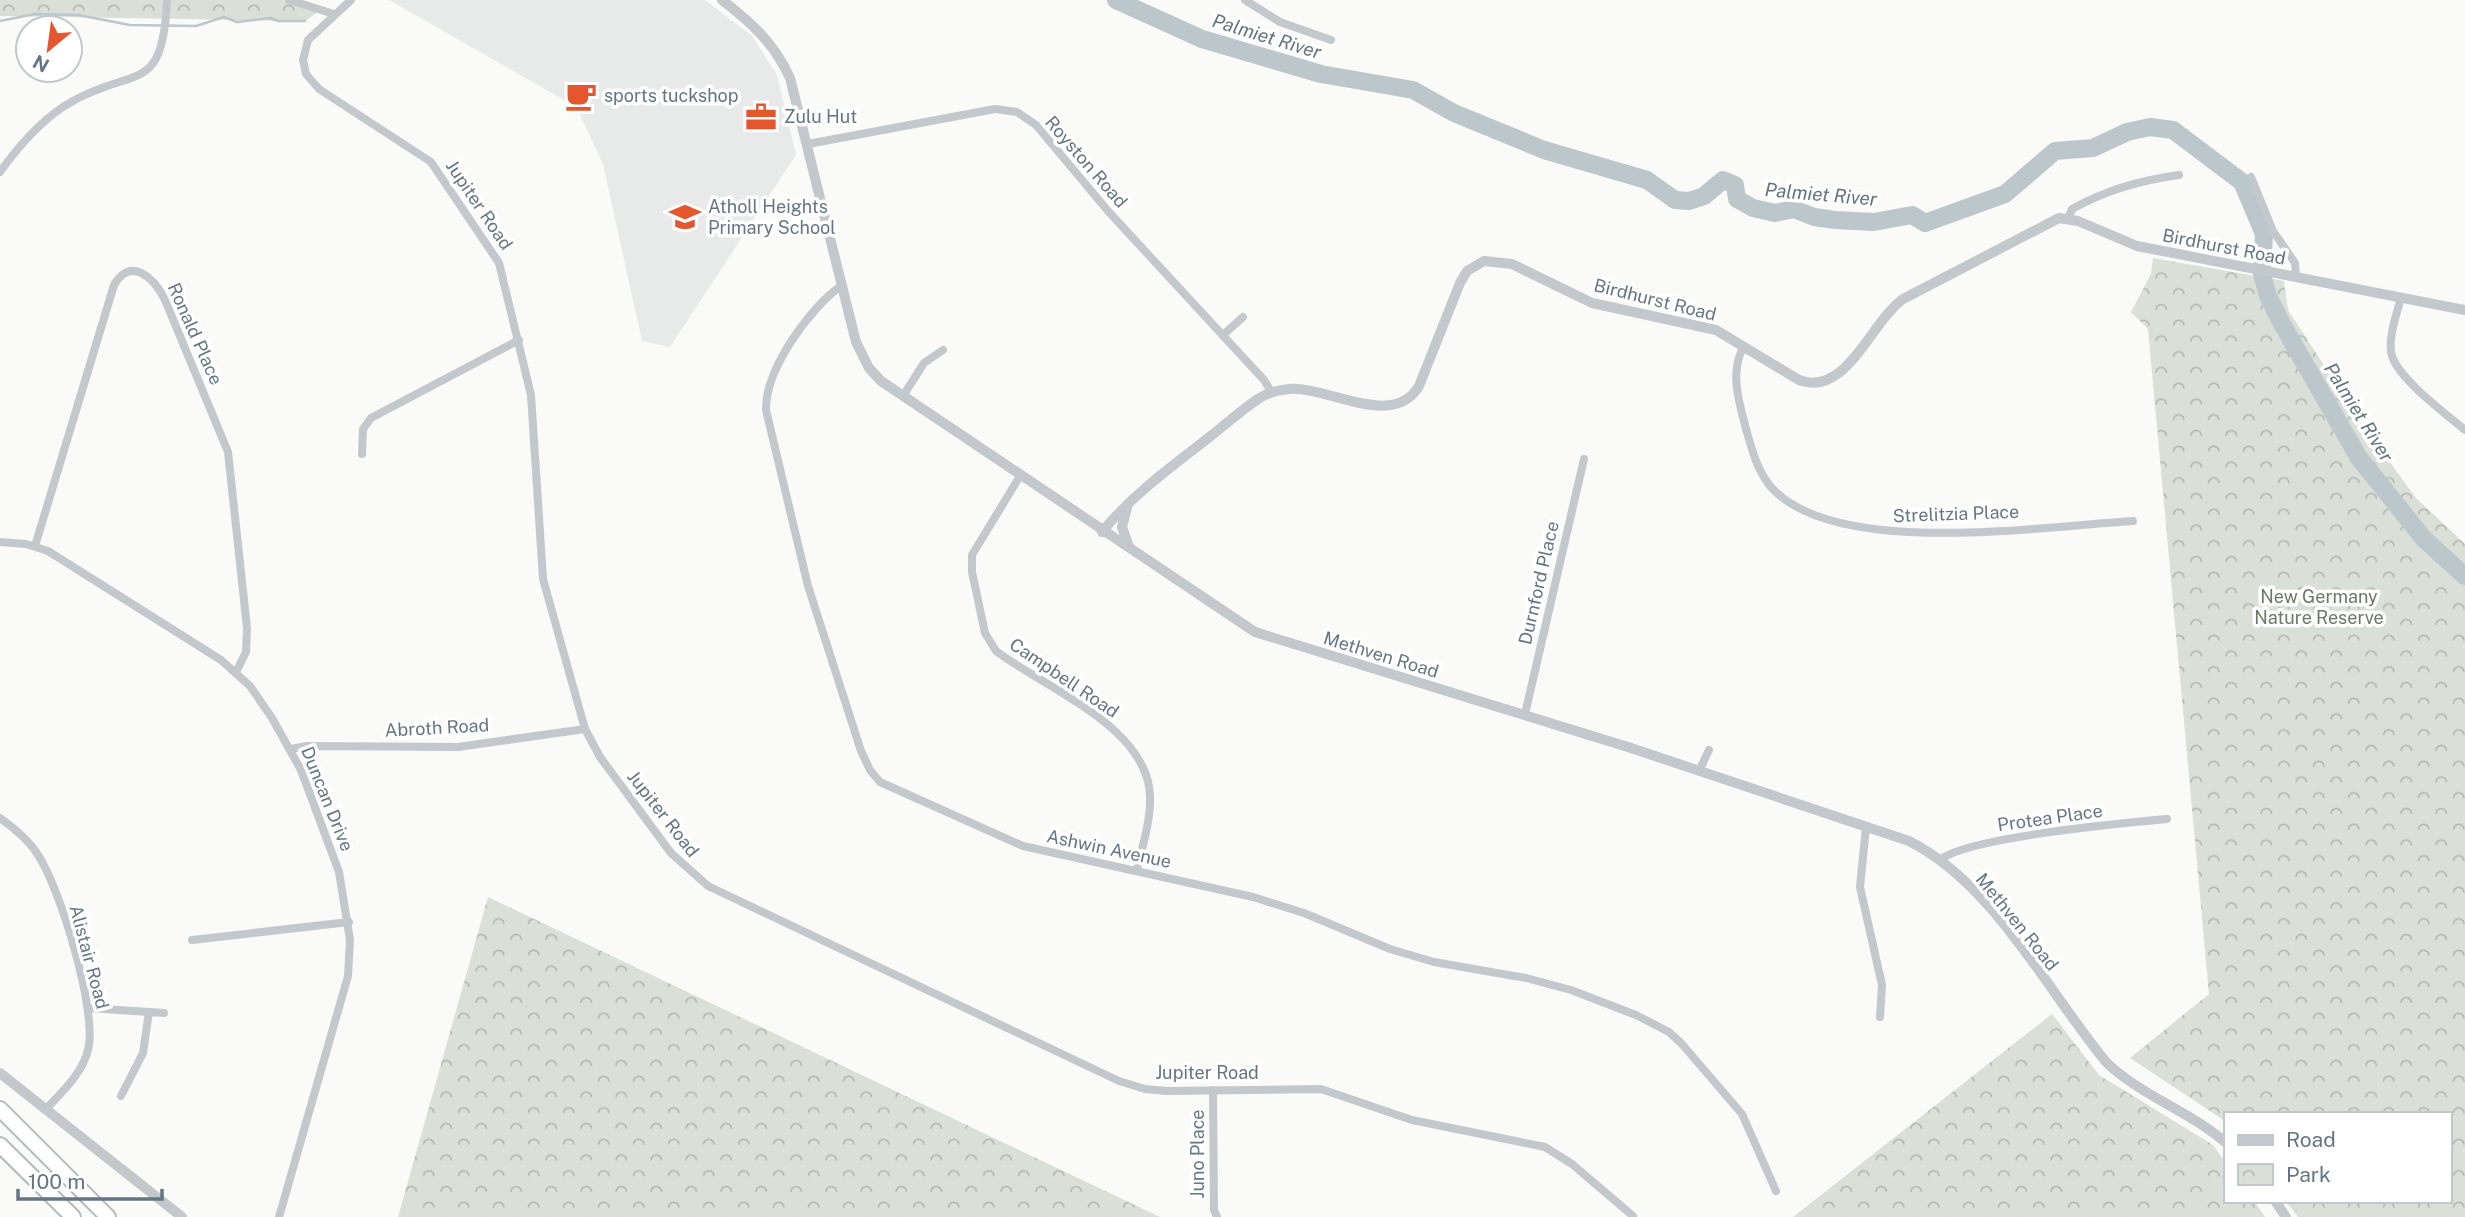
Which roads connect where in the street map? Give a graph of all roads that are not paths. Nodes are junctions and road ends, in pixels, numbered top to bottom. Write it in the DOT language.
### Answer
graph roads {
  1 [pos="167,0"];
  2 [pos="289,0"];
  3 [pos="351,0"];
  4 [pos="722,0"];
  5 [pos="1245,0"];
  6 [pos="334,14"];
  7 [pos="1331,40"];
  8 [pos="808,144"];
  9 [pos="0,172"];
  10 [pos="2179,175"];
  11 [pos="2251,177"];
  12 [pos="2068,219"];
  13 [pos="2296,276"];
  14 [pos="842,285"];
  15 [pos="2401,297"];
  16 [pos="2465,310"];
  17 [pos="1242,317"];
  18 [pos="1223,335"];
  19 [pos="519,340"];
  20 [pos="1744,346"];
  21 [pos="943,350"];
  22 [pos="1272,393"];
  23 [pos="903,396"];
  24 [pos="2465,430"];
  25 [pos="362,454"];
  26 [pos="1584,459"];
  27 [pos="1020,476"];
  28 [pos="1128,504"];
  29 [pos="2133,522"];
  30 [pos="1102,532"];
  31 [pos="0,542"];
  32 [pos="35,546"];
  33 [pos="1131,550"];
  34 [pos="236,672"];
  35 [pos="1525,714"];
  36 [pos="585,729"];
  37 [pos="291,749"];
  38 [pos="1709,750"];
  39 [pos="1699,771"];
  40 [pos="0,818"];
  41 [pos="2167,819"];
  42 [pos="1866,827"];
  43 [pos="1941,859"];
  44 [pos="1137,870"];
  45 [pos="349,922"];
  46 [pos="192,940"];
  47 [pos="89,1008"];
  48 [pos="149,1012"];
  49 [pos="164,1013"];
  50 [pos="1880,1017"];
  51 [pos="0,1073"];
  52 [pos="1213,1090"];
  53 [pos="121,1096"];
  54 [pos="0,1109"];
  55 [pos="45,1110"];
  56 [pos="2224,1141"];
  57 [pos="0,1145"];
  58 [pos="1776,1191"];
  59 [pos="1633,1216"];
  60 [pos="73,1217"];
  61 [pos="111,1217"];
  62 [pos="182,1217"];
  63 [pos="279,1217"];
  64 [pos="1217,1217"];
  1 -- 9 [label="street"];
  2 -- 6 [label="street"];
  3 -- 6 [label="street, Jupiter Road"];
  4 -- 8 [label="street, Methven Road"];
  5 -- 7 [label="street"];
  6 -- 19 [label="street, Jupiter Road"];
  8 -- 14 [label="street, Methven Road"];
  8 -- 18 [label="street, Royston Road"];
  10 -- 12 [label="street, Birdhurst Road"];
  11 -- 13 [label="street, Birdhurst Road"];
  12 -- 13 [label="street, Birdhurst Road"];
  12 -- 20 [label="street, Birdhurst Road"];
  13 -- 15 [label="street, Birdhurst Road"];
  14 -- 23 [label="street, Methven Road"];
  14 -- 44 [label="street, Ashwin Avenue"];
  15 -- 16 [label="street, Birdhurst Road"];
  15 -- 24 [label="street"];
  17 -- 18 [label="street"];
  18 -- 22 [label="street, Royston Road"];
  19 -- 25 [label="street"];
  19 -- 36 [label="street, Jupiter Road"];
  20 -- 22 [label="street, Birdhurst Road"];
  20 -- 29 [label="street, Strelitzia Place"];
  21 -- 23 [label="street"];
  22 -- 28 [label="street, Birdhurst Road"];
  23 -- 27 [label="street, Methven Road"];
  26 -- 35 [label="street, Durnford Place"];
  27 -- 30 [label="street, Methven Road"];
  27 -- 44 [label="street, Campbell Road"];
  28 -- 30 [label="street, Birdhurst Road"];
  28 -- 33 [label="street"];
  30 -- 33 [label="street, Methven Road"];
  31 -- 32 [label="street, Duncan Drive"];
  32 -- 34 [label="street, Duncan Drive"];
  32 -- 34 [label="street, Ronald Place"];
  33 -- 35 [label="street, Methven Road"];
  34 -- 37 [label="street, Duncan Drive"];
  35 -- 39 [label="street, Methven Road"];
  36 -- 37 [label="street, Abroth Road"];
  36 -- 52 [label="street, Jupiter Road"];
  37 -- 45 [label="street, Duncan Drive"];
  38 -- 39 [label="street"];
  39 -- 42 [label="street, Methven Road"];
  40 -- 47 [label="street, Alistair Road"];
  41 -- 43 [label="street, Protea Place"];
  42 -- 43 [label="street, Methven Road"];
  42 -- 50 [label="street"];
  43 -- 56 [label="street, Methven Road"];
  44 -- 58 [label="street, Ashwin Avenue"];
  45 -- 46 [label="street"];
  45 -- 63 [label="street, Duncan Drive"];
  47 -- 48 [label="street"];
  47 -- 55 [label="street, Alistair Road"];
  48 -- 49 [label="street"];
  48 -- 53 [label="street"];
  51 -- 55 [label="street"];
  52 -- 59 [label="street, Jupiter Road"];
  52 -- 64 [label="street, Juno Place"];
  54 -- 61 [label="highway"];
  55 -- 62 [label="street"];
  57 -- 60 [label="highway"];
}
